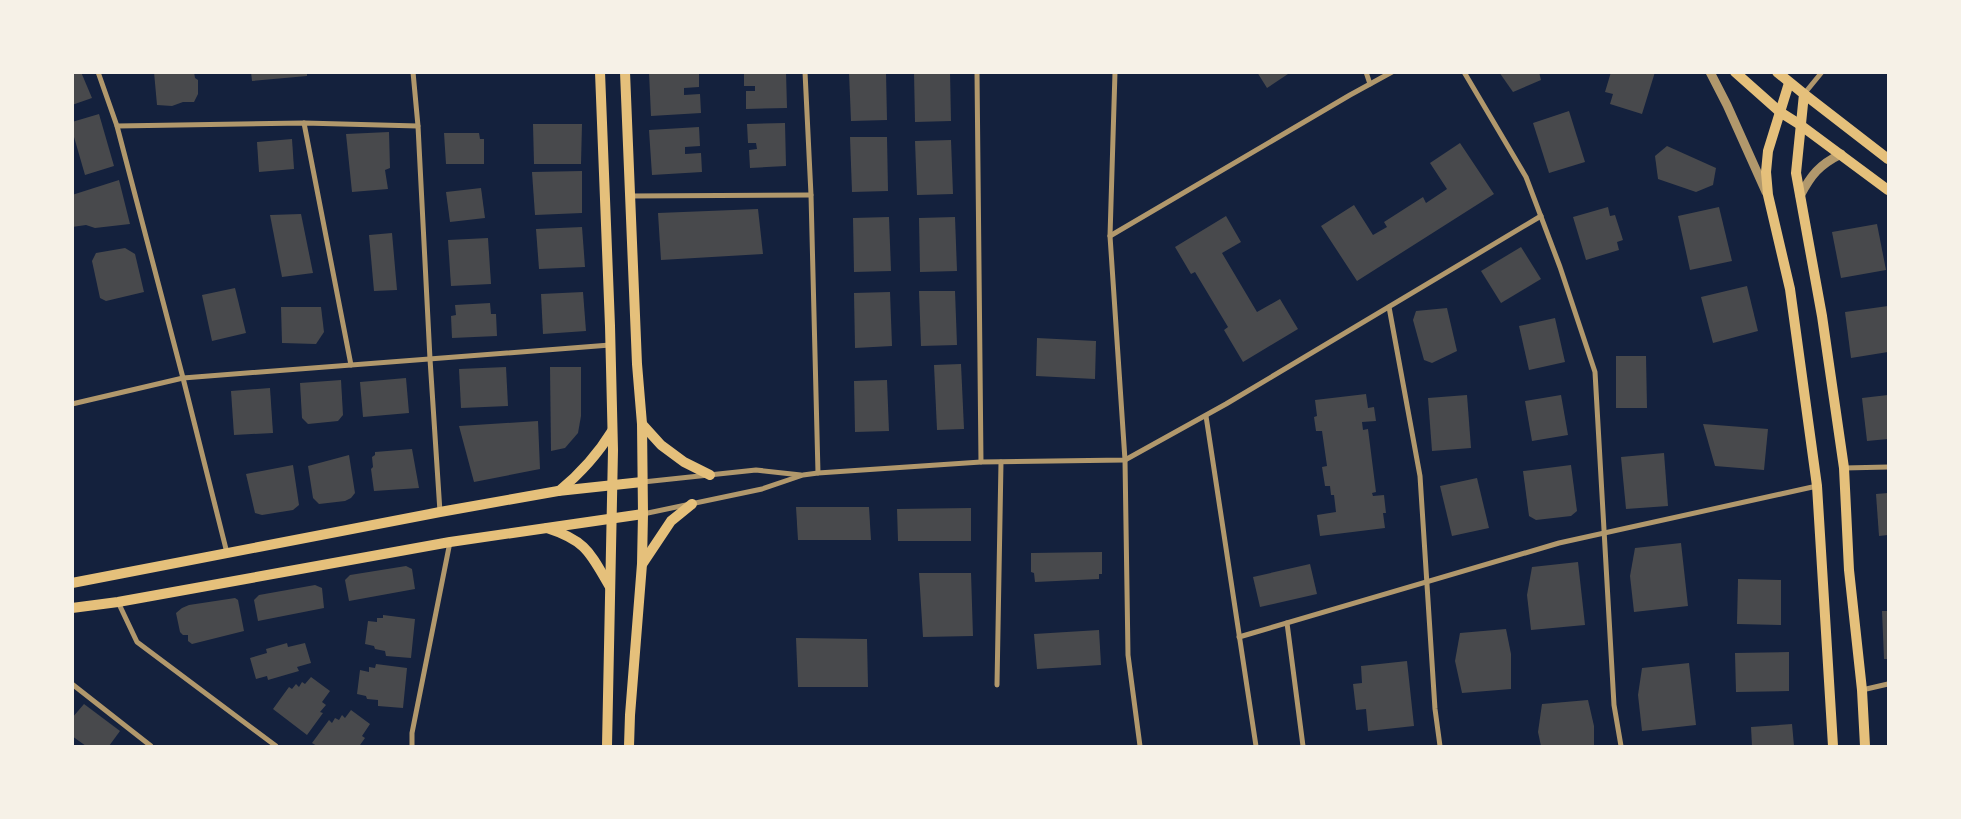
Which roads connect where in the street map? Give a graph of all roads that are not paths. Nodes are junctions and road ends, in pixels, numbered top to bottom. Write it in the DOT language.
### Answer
graph roads {
  1 [pos="98,72"];
  2 [pos="413,72"];
  3 [pos="600,72"];
  4 [pos="626,72"];
  5 [pos="805,72"];
  6 [pos="977,72"];
  7 [pos="1115,72"];
  8 [pos="1366,72"];
  9 [pos="1392,72"];
  10 [pos="1464,72"];
  11 [pos="1710,72"];
  12 [pos="1735,72"];
  13 [pos="1776,72"];
  14 [pos="1822,72"];
  15 [pos="1789,83"];
  16 [pos="1370,84"];
  17 [pos="1804,94"];
  18 [pos="1780,112"];
  19 [pos="304,123"];
  20 [pos="1799,124"];
  21 [pos="117,126"];
  22 [pos="418,126"];
  23 [pos="1840,154"];
  24 [pos="1888,159"];
  25 [pos="1888,190"];
  26 [pos="811,195"];
  27 [pos="630,196"];
  28 [pos="1800,196"];
  29 [pos="1769,199"];
  30 [pos="1541,216"];
  31 [pos="1110,236"];
  32 [pos="1389,307"];
  33 [pos="611,345"];
  34 [pos="430,359"];
  35 [pos="351,365"];
  36 [pos="183,378"];
  37 [pos="72,404"];
  38 [pos="1206,416"];
  39 [pos="642,424"];
  40 [pos="613,430"];
  41 [pos="1125,460"];
  42 [pos="981,462"];
  43 [pos="1000,462"];
  44 [pos="1888,467"];
  45 [pos="1844,468"];
  46 [pos="818,473"];
  47 [pos="710,475"];
  48 [pos="803,476"];
  49 [pos="642,482"];
  50 [pos="612,485"];
  51 [pos="1817,486"];
  52 [pos="558,491"];
  53 [pos="692,504"];
  54 [pos="440,512"];
  55 [pos="643,514"];
  56 [pos="613,517"];
  57 [pos="543,528"];
  58 [pos="1603,532"];
  59 [pos="450,542"];
  60 [pos="227,554"];
  61 [pos="642,564"];
  62 [pos="1426,581"];
  63 [pos="72,582"];
  64 [pos="611,588"];
  65 [pos="118,602"];
  66 [pos="72,608"];
  67 [pos="1287,623"];
  68 [pos="1239,637"];
  69 [pos="72,684"];
  70 [pos="997,684"];
  71 [pos="1888,684"];
  72 [pos="1862,690"];
  73 [pos="151,746"];
  74 [pos="276,746"];
  75 [pos="412,746"];
  76 [pos="608,746"];
  77 [pos="629,746"];
  78 [pos="1140,746"];
  79 [pos="1256,746"];
  80 [pos="1304,746"];
  81 [pos="1440,746"];
  82 [pos="1621,746"];
  83 [pos="1833,746"];
  84 [pos="1865,746"];
  1 -- 21 [label="street"];
  2 -- 22 [label="street"];
  3 -- 33 [label="main road"];
  4 -- 27 [label="main road"];
  5 -- 26 [label="street"];
  6 -- 42 [label="street"];
  7 -- 31 [label="street"];
  8 -- 16 [label="street"];
  9 -- 16 [label="street"];
  10 -- 30 [label="street"];
  11 -- 29 [label="street"];
  12 -- 18 [label="main road"];
  13 -- 15 [label="main road"];
  14 -- 17 [label="street"];
  15 -- 17 [label="main road"];
  15 -- 18 [label="main road"];
  16 -- 31 [label="street"];
  17 -- 20 [label="main road"];
  17 -- 24 [label="main road"];
  18 -- 20 [label="main road"];
  18 -- 29 [label="main road"];
  19 -- 21 [label="street"];
  19 -- 22 [label="street"];
  19 -- 35 [label="street"];
  20 -- 23 [label="main road"];
  20 -- 28 [label="main road"];
  21 -- 36 [label="street"];
  22 -- 34 [label="street"];
  23 -- 25 [label="main road"];
  23 -- 28 [label="street"];
  26 -- 27 [label="street"];
  26 -- 46 [label="street"];
  27 -- 39 [label="main road"];
  28 -- 45 [label="main road"];
  29 -- 51 [label="main road"];
  30 -- 32 [label="street"];
  30 -- 58 [label="street"];
  31 -- 41 [label="street"];
  32 -- 38 [label="street"];
  32 -- 62 [label="street"];
  33 -- 34 [label="street"];
  33 -- 40 [label="main road"];
  34 -- 35 [label="street"];
  34 -- 54 [label="street"];
  35 -- 36 [label="street"];
  36 -- 37 [label="street"];
  36 -- 60 [label="street"];
  38 -- 41 [label="street"];
  38 -- 68 [label="street"];
  39 -- 47 [label="main road"];
  39 -- 49 [label="main road"];
  40 -- 50 [label="main road"];
  40 -- 52 [label="main road"];
  41 -- 43 [label="street"];
  41 -- 78 [label="street"];
  42 -- 43 [label="street"];
  42 -- 46 [label="street"];
  43 -- 70 [label="street"];
  44 -- 45 [label="street"];
  45 -- 72 [label="main road"];
  46 -- 48 [label="street"];
  47 -- 48 [label="street"];
  47 -- 49 [label="street"];
  48 -- 53 [label="street"];
  49 -- 50 [label="main road"];
  49 -- 55 [label="main road"];
  50 -- 52 [label="main road"];
  50 -- 56 [label="main road"];
  51 -- 58 [label="street"];
  51 -- 83 [label="main road"];
  52 -- 54 [label="main road"];
  53 -- 55 [label="street"];
  53 -- 61 [label="main road"];
  54 -- 60 [label="main road"];
  55 -- 56 [label="main road"];
  55 -- 61 [label="main road"];
  56 -- 57 [label="main road"];
  56 -- 64 [label="main road"];
  57 -- 59 [label="main road"];
  57 -- 64 [label="main road"];
  58 -- 62 [label="street"];
  58 -- 82 [label="street"];
  59 -- 65 [label="main road"];
  59 -- 75 [label="street"];
  60 -- 63 [label="main road"];
  61 -- 77 [label="main road"];
  62 -- 67 [label="street"];
  62 -- 81 [label="street"];
  64 -- 76 [label="main road"];
  65 -- 66 [label="main road"];
  65 -- 74 [label="street"];
  67 -- 68 [label="street"];
  67 -- 80 [label="street"];
  68 -- 79 [label="street"];
  69 -- 73 [label="street"];
  71 -- 72 [label="street"];
  72 -- 84 [label="main road"];
}
